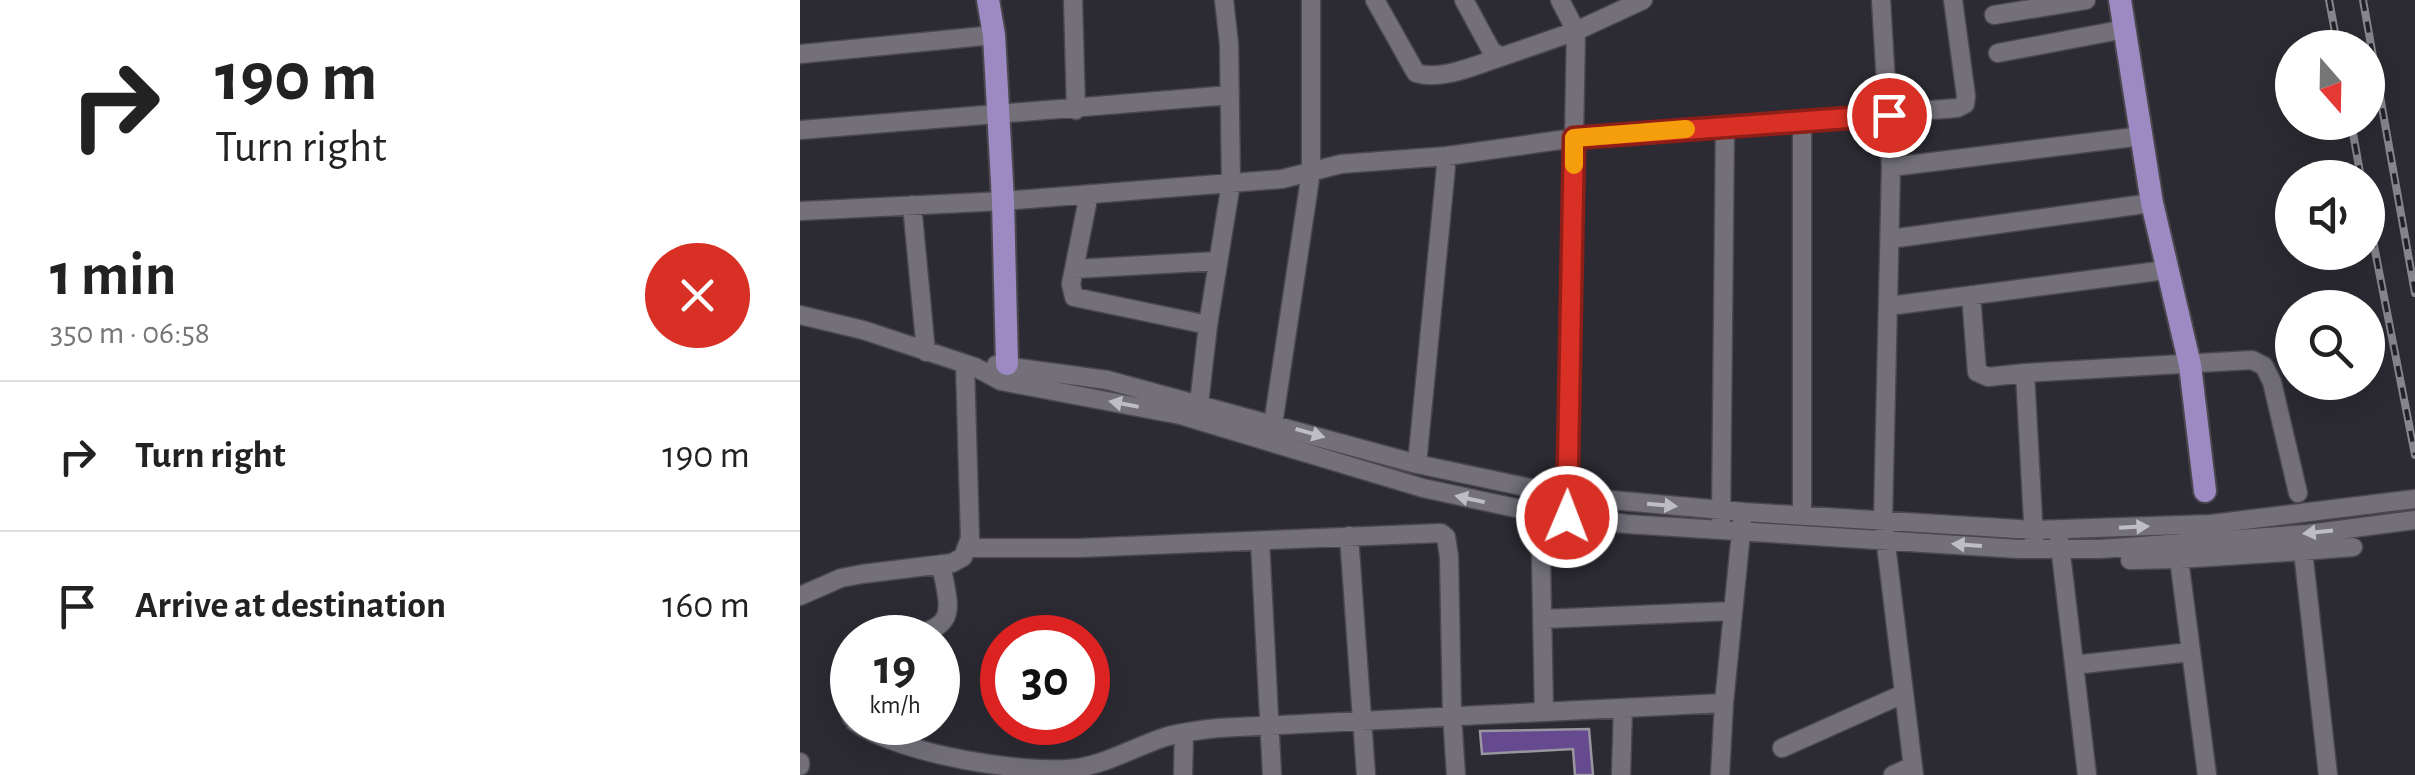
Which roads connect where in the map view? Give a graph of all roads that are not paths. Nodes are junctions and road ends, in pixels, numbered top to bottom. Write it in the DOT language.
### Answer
graph roads {
  1 [pos="988,0"];
  2 [pos="1073,0"];
  3 [pos="1224,0"];
  4 [pos="1311,0"];
  5 [pos="1374,0"];
  6 [pos="1464,0"];
  7 [pos="1560,0"];
  8 [pos="1643,0"];
  9 [pos="1882,0"];
  10 [pos="1952,0"];
  11 [pos="2086,0"];
  12 [pos="2120,0"];
  13 [pos="2040,4"];
  14 [pos="1994,15"];
  15 [pos="2125,30"];
  16 [pos="1576,31"];
  17 [pos="994,35"];
  18 [pos="2046,45"];
  19 [pos="1998,53"];
  20 [pos="800,54"];
  21 [pos="1501,57"];
  22 [pos="1230,96"];
  23 [pos="1076,110"];
  24 [pos="998,114"];
  25 [pos="1889,115"];
  26 [pos="1802,120"];
  27 [pos="1725,126"];
  28 [pos="800,130"];
  29 [pos="2142,136"];
  30 [pos="1574,138"];
  31 [pos="1447,156"];
  32 [pos="1891,167"];
  33 [pos="1311,172"];
  34 [pos="1231,183"];
  35 [pos="1089,194"];
  36 [pos="1003,201"];
  37 [pos="2152,203"];
  38 [pos="912,205"];
  39 [pos="800,211"];
  40 [pos="1890,239"];
  41 [pos="1218,261"];
  42 [pos="1074,269"];
  43 [pos="2166,270"];
  44 [pos="1972,295"];
  45 [pos="1888,306"];
  46 [pos="800,315"];
  47 [pos="1208,325"];
  48 [pos="926,352"];
  49 [pos="1007,364"];
  50 [pos="970,365"];
  51 [pos="2190,365"];
  52 [pos="2025,374"];
  53 [pos="1199,404"];
  54 [pos="1271,432"];
  55 [pos="1417,464"];
  56 [pos="1542,491"];
  57 [pos="2205,491"];
  58 [pos="2298,493"];
  59 [pos="1568,496"];
  60 [pos="2415,499"];
  61 [pos="1722,510"];
  62 [pos="1539,514"];
  63 [pos="1802,516"];
  64 [pos="1567,517"];
  65 [pos="2415,520"];
  66 [pos="1742,521"];
  67 [pos="2058,529"];
  68 [pos="2098,529"];
  69 [pos="1720,530"];
  70 [pos="1883,530"];
  71 [pos="1348,536"];
  72 [pos="2034,539"];
  73 [pos="1260,541"];
  74 [pos="2353,546"];
  75 [pos="968,548"];
  76 [pos="2060,549"];
  77 [pos="2100,549"];
  78 [pos="2303,551"];
  79 [pos="2179,559"];
  80 [pos="941,564"];
  81 [pos="800,596"];
  82 [pos="1733,611"];
  83 [pos="948,615"];
  84 [pos="1542,619"];
  85 [pos="2190,652"];
  86 [pos="2074,665"];
  87 [pos="1904,694"];
  88 [pos="1724,703"];
  89 [pos="1623,708"];
  90 [pos="1544,711"];
  91 [pos="1452,714"];
  92 [pos="1362,719"];
  93 [pos="1270,725"];
  94 [pos="1184,733"];
  95 [pos="911,745"];
  96 [pos="1782,748"];
  97 [pos="1913,770"];
  98 [pos="998,772"];
  99 [pos="1184,775"];
  100 [pos="1272,775"];
  101 [pos="1366,775"];
  102 [pos="1456,775"];
  103 [pos="1621,775"];
  104 [pos="1720,775"];
  105 [pos="1893,775"];
  106 [pos="2087,775"];
  107 [pos="2207,775"];
  108 [pos="2328,775"];
  1 -- 17 [label="main road"];
  2 -- 23 [label="street"];
  3 -- 22 [label="street"];
  4 -- 33 [label="street"];
  5 -- 21 [label="street"];
  6 -- 21 [label="street"];
  7 -- 16 [label="street"];
  8 -- 16 [label="street"];
  9 -- 25 [label="street"];
  10 -- 25 [label="street"];
  11 -- 13 [label="street"];
  12 -- 15 [label="main road"];
  13 -- 14 [label="street"];
  13 -- 18 [label="street"];
  15 -- 18 [label="street"];
  15 -- 29 [label="main road"];
  16 -- 21 [label="street"];
  16 -- 30 [label="street"];
  17 -- 20 [label="street"];
  17 -- 24 [label="main road"];
  18 -- 19 [label="street"];
  22 -- 23 [label="street"];
  22 -- 34 [label="street"];
  23 -- 24 [label="street"];
  24 -- 28 [label="street"];
  24 -- 36 [label="main road"];
  25 -- 26 [label="street"];
  25 -- 32 [label="street"];
  26 -- 27 [label="street"];
  26 -- 63 [label="street"];
  27 -- 30 [label="street"];
  27 -- 61 [label="street"];
  29 -- 32 [label="street"];
  29 -- 37 [label="main road"];
  30 -- 31 [label="street"];
  30 -- 59 [label="street"];
  31 -- 33 [label="street"];
  31 -- 55 [label="street"];
  32 -- 40 [label="street"];
  33 -- 34 [label="street"];
  33 -- 54 [label="street"];
  34 -- 35 [label="street"];
  34 -- 41 [label="street"];
  35 -- 36 [label="street"];
  35 -- 42 [label="street"];
  36 -- 38 [label="street"];
  36 -- 49 [label="main road"];
  37 -- 40 [label="street"];
  37 -- 43 [label="main road"];
  38 -- 39 [label="street"];
  38 -- 48 [label="street"];
  40 -- 45 [label="street"];
  41 -- 42 [label="street"];
  41 -- 47 [label="street"];
  42 -- 47 [label="street"];
  43 -- 44 [label="street"];
  43 -- 51 [label="main road"];
  44 -- 45 [label="street"];
  44 -- 52 [label="street"];
  45 -- 70 [label="street"];
  46 -- 48 [label="street"];
  47 -- 53 [label="street"];
  48 -- 50 [label="street"];
  49 -- 50 [label="street"];
  49 -- 53 [label="street"];
  54 -- 50 [label="street, one-way"];
  50 -- 75 [label="street"];
  51 -- 52 [label="street"];
  51 -- 57 [label="main road"];
  51 -- 58 [label="street"];
  52 -- 72 [label="street"];
  53 -- 54 [label="street"];
  54 -- 55 [label="street, one-way"];
  62 -- 54 [label="street, one-way"];
  55 -- 56 [label="street"];
  56 -- 59 [label="street"];
  56 -- 62 [label="street"];
  59 -- 61 [label="street, one-way"];
  59 -- 64 [label="street"];
  68 -- 60 [label="street, one-way"];
  61 -- 66 [label="street"];
  61 -- 69 [label="street"];
  62 -- 64 [label="street"];
  62 -- 84 [label="street"];
  63 -- 66 [label="street"];
  63 -- 70 [label="street"];
  64 -- 69 [label="street"];
  65 -- 77 [label="street, one-way"];
  66 -- 69 [label="street"];
  66 -- 70 [label="street"];
  66 -- 82 [label="street"];
  67 -- 68 [label="street"];
  67 -- 72 [label="street"];
  67 -- 76 [label="street"];
  68 -- 77 [label="street"];
  70 -- 72 [label="street"];
  70 -- 87 [label="street"];
  71 -- 73 [label="street"];
  71 -- 91 [label="street"];
  71 -- 92 [label="street"];
  72 -- 76 [label="street"];
  73 -- 75 [label="street"];
  73 -- 93 [label="street"];
  74 -- 78 [label="street"];
  75 -- 80 [label="street"];
  76 -- 77 [label="street"];
  76 -- 86 [label="street"];
  77 -- 79 [label="street"];
  78 -- 79 [label="street"];
  78 -- 108 [label="street"];
  79 -- 85 [label="street"];
  80 -- 81 [label="street"];
  80 -- 83 [label="street"];
  82 -- 84 [label="street"];
  82 -- 88 [label="street"];
  84 -- 90 [label="street"];
  85 -- 86 [label="street"];
  85 -- 107 [label="street"];
  86 -- 106 [label="street"];
  87 -- 96 [label="street"];
  87 -- 97 [label="street"];
  88 -- 89 [label="street"];
  88 -- 104 [label="street"];
  89 -- 90 [label="street"];
  89 -- 103 [label="street"];
  90 -- 91 [label="street"];
  91 -- 92 [label="street"];
  91 -- 102 [label="street"];
  92 -- 93 [label="street"];
  92 -- 101 [label="street"];
  93 -- 94 [label="street"];
  93 -- 100 [label="street"];
  94 -- 98 [label="street"];
  94 -- 99 [label="street"];
  95 -- 98 [label="street"];
  97 -- 105 [label="street"];
}
